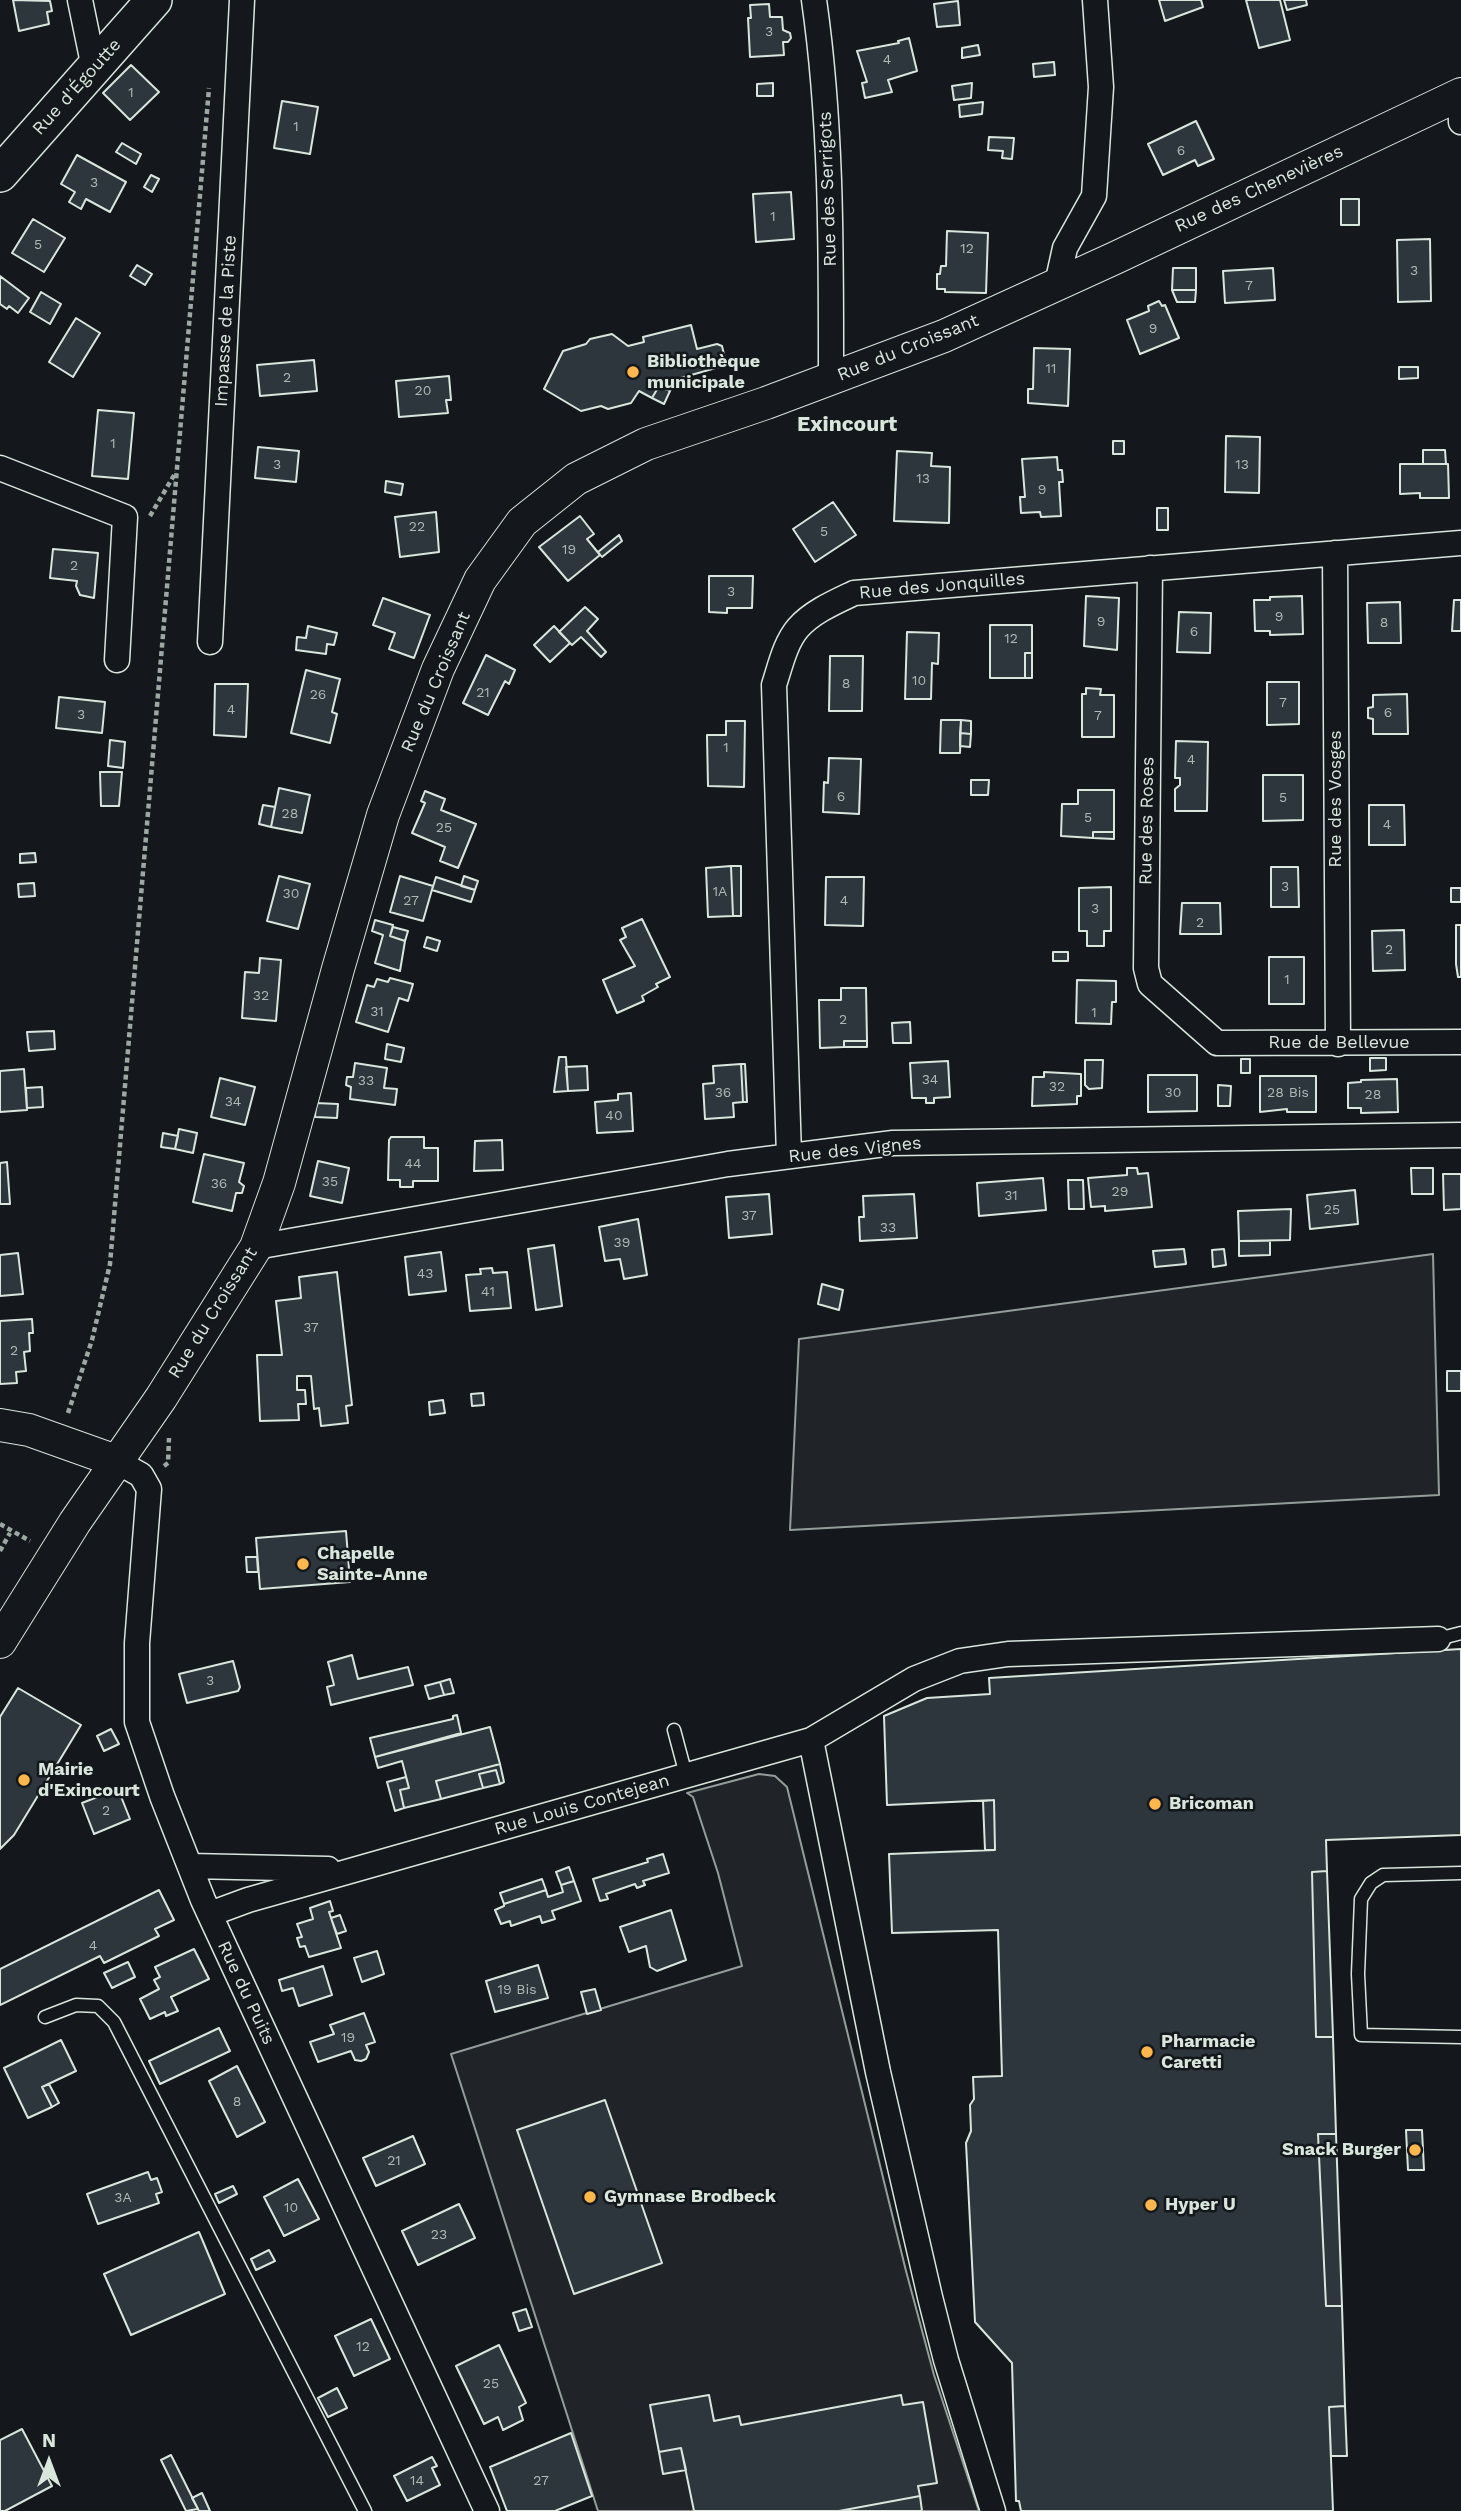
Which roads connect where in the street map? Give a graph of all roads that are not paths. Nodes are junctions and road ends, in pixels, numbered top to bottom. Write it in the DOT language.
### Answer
graph roads {
  1 [pos="80,0"];
  2 [pos="154,0"];
  3 [pos="242,0"];
  4 [pos="814,0"];
  5 [pos="1095,0"];
  6 [pos="94,68"];
  7 [pos="1461,104"];
  8 [pos="0,174"];
  9 [pos="1058,284"];
  10 [pos="831,378"];
  11 [pos="0,468"];
  12 [pos="1461,543"];
  13 [pos="1335,553"];
  14 [pos="1150,568"];
  15 [pos="210,642"];
  16 [pos="117,660"];
  17 [pos="1461,1042"];
  18 [pos="1217,1043"];
  19 [pos="1338,1044"];
  20 [pos="1461,1135"];
  21 [pos="789,1156"];
  22 [pos="256,1247"];
  23 [pos="0,1425"];
  24 [pos="116,1461"];
  25 [pos="1449,1636"];
  26 [pos="0,1642"];
  27 [pos="674,1730"];
  28 [pos="811,1740"];
  29 [pos="686,1775"];
  30 [pos="190,1866"];
  31 [pos="353,1870"];
  32 [pos="1461,1873"];
  33 [pos="210,1914"];
  34 [pos="45,2017"];
  35 [pos="1461,2037"];
  36 [pos="365,2511"];
  37 [pos="487,2511"];
  38 [pos="993,2511"];
  1 -- 6 [label="street"];
  2 -- 6 [label="main road, Rue d'Égoutte"];
  3 -- 15 [label="street, Impasse de la Piste"];
  4 -- 10 [label="street, Rue des Serrigots"];
  5 -- 9 [label="street"];
  6 -- 8 [label="main road, Rue d'Égoutte"];
  7 -- 9 [label="street, Rue des Chenevières"];
  9 -- 10 [label="street, Rue du Croissant"];
  10 -- 22 [label="street, Rue du Croissant"];
  11 -- 16 [label="street"];
  12 -- 13 [label="street, Rue des Jonquilles"];
  13 -- 14 [label="street, Rue des Jonquilles"];
  13 -- 19 [label="street, Rue des Vosges"];
  14 -- 18 [label="street, Rue des Roses"];
  14 -- 21 [label="street, Rue des Jonquilles"];
  17 -- 19 [label="street, Rue de Bellevue"];
  18 -- 19 [label="street, Rue de Bellevue"];
  20 -- 21 [label="street, Rue des Vignes"];
  21 -- 22 [label="street, Rue des Vignes"];
  22 -- 24 [label="street, Rue du Croissant"];
  23 -- 24 [label="street"];
  24 -- 26 [label="street, Rue du Croissant"];
  24 -- 30 [label="street, Rue du Puits"];
  25 -- 28 [label="street, Rue Louis Contejean"];
  27 -- 29 [label="lane"];
  28 -- 29 [label="street, Rue Louis Contejean"];
  28 -- 38 [label="street"];
  29 -- 31 [label="street, Rue Louis Contejean"];
  30 -- 31 [label="street, Rue Louis Contejean"];
  30 -- 33 [label="street, Rue du Puits"];
  31 -- 33 [label="street, Rue Louis Contejean"];
  32 -- 35 [label="lane"];
  33 -- 37 [label="street, Rue du Puits"];
  34 -- 36 [label="lane"];
}
